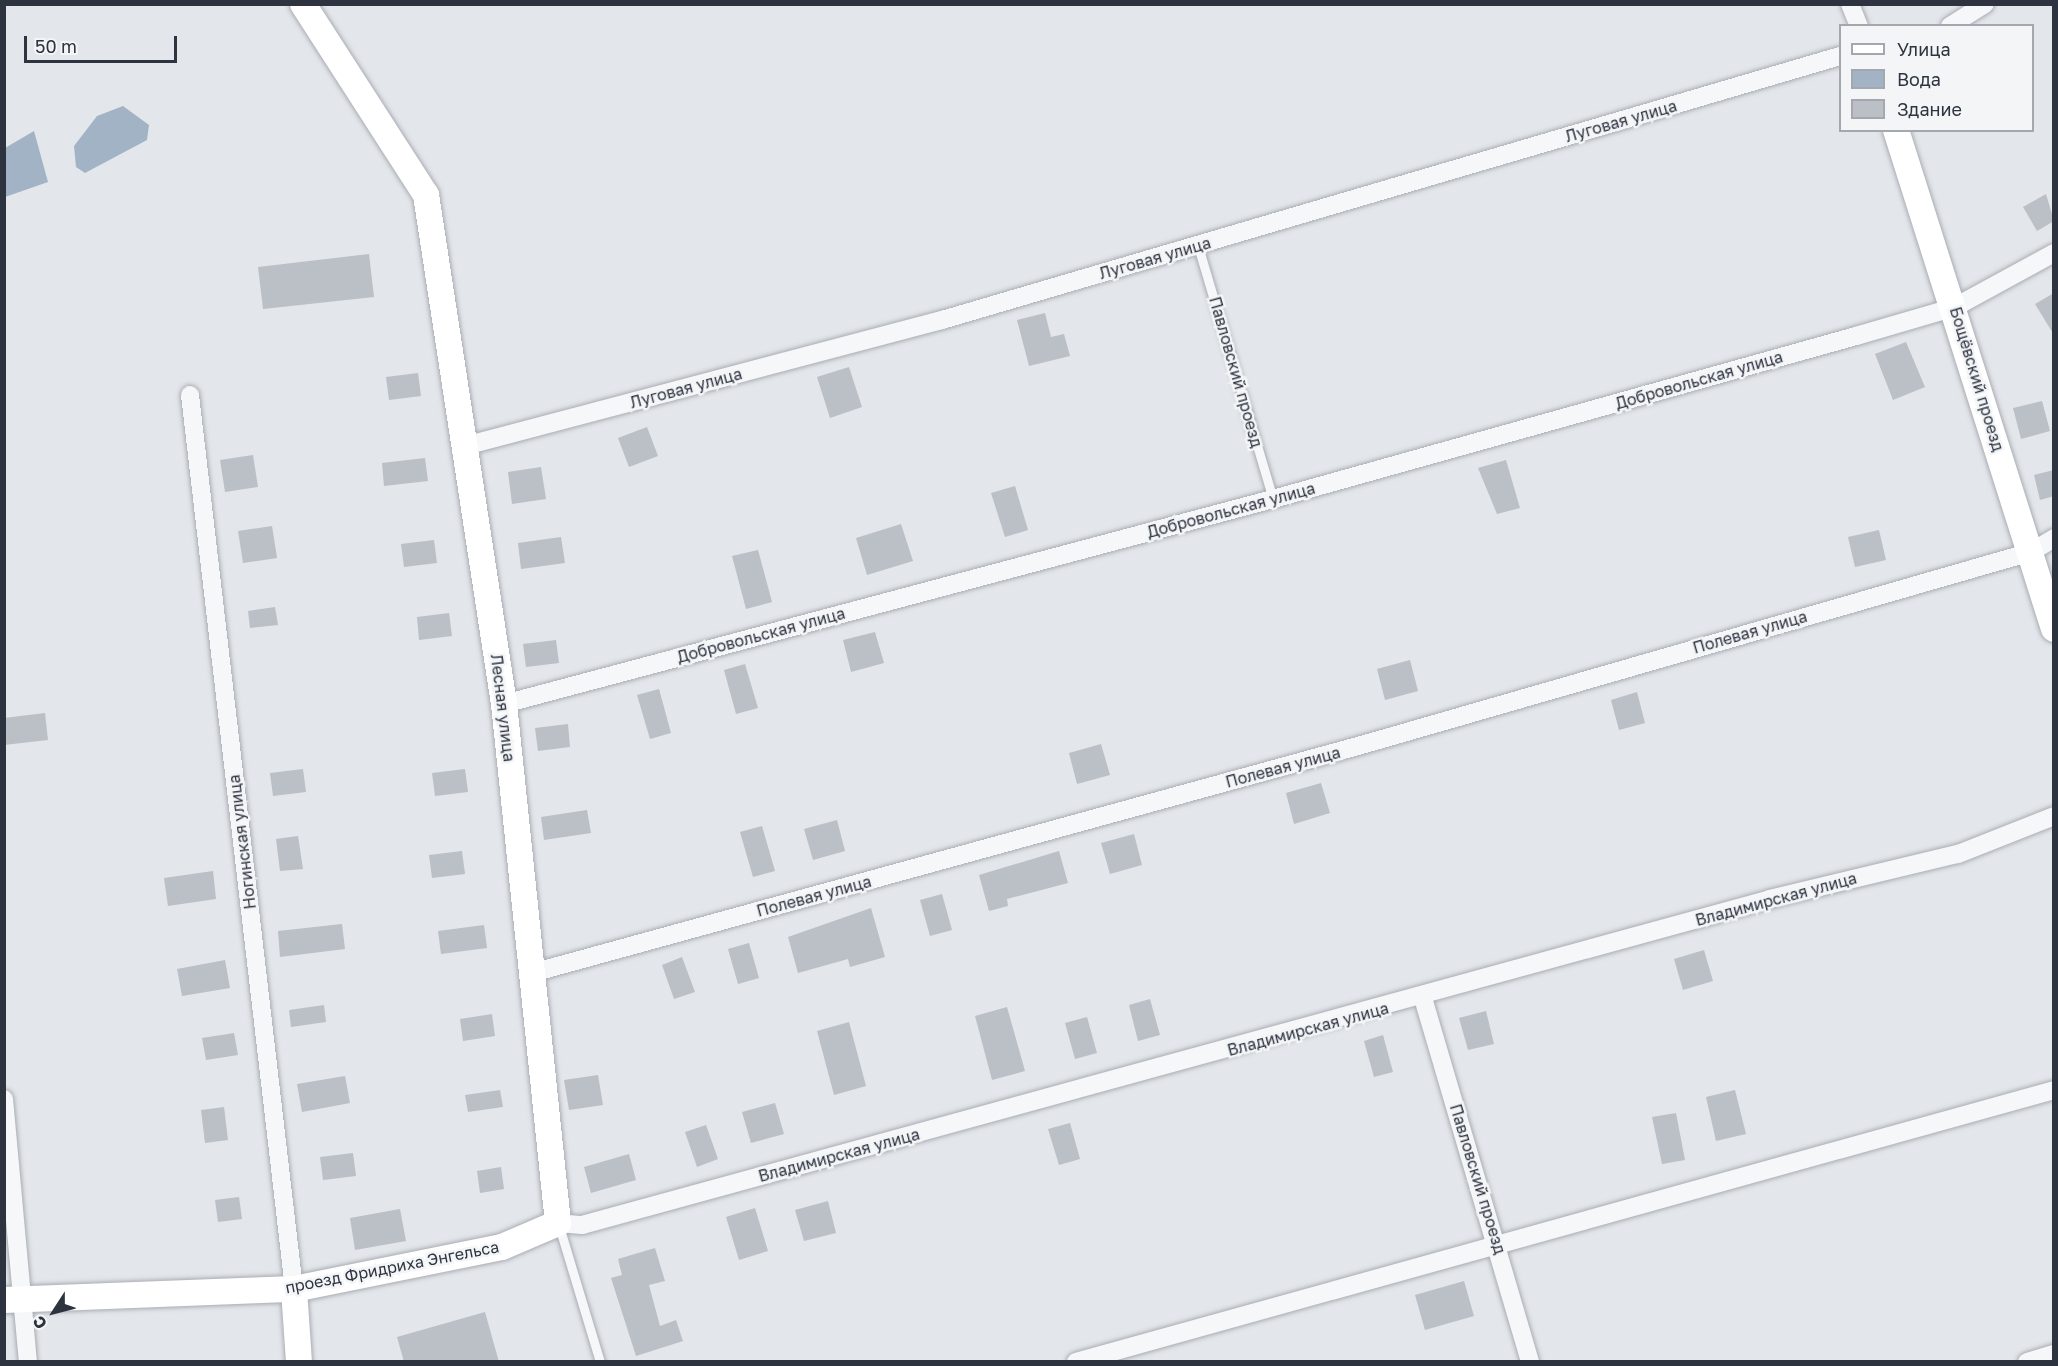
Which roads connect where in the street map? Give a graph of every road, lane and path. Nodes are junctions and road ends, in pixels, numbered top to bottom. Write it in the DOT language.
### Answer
graph roads {
  1 [pos="303,4"];
  2 [pos="1850,4"];
  3 [pos="1985,4"];
  4 [pos="1858,24"];
  5 [pos="1953,24"];
  6 [pos="1839,56"];
  7 [pos="1897,132"];
  8 [pos="1198,246"];
  9 [pos="2054,253"];
  10 [pos="1955,307"];
  11 [pos="190,395"];
  12 [pos="465,446"];
  13 [pos="1273,499"];
  14 [pos="2054,538"];
  15 [pos="2031,552"];
  16 [pos="2054,629"];
  17 [pos="504,704"];
  18 [pos="2054,816"];
  19 [pos="532,974"];
  20 [pos="1423,998"];
  21 [pos="2054,1090"];
  22 [pos="4,1099"];
  23 [pos="558,1223"];
  24 [pos="1498,1243"];
  25 [pos="294,1289"];
  26 [pos="14,1300"];
  27 [pos="2054,1354"];
  28 [pos="28,1362"];
  29 [pos="299,1362"];
  30 [pos="600,1362"];
  31 [pos="1076,1362"];
  32 [pos="1530,1362"];
  33 [pos="2027,1362"];
  1 -- 12 [label="street, Лесная улица"];
  2 -- 4 [label="street"];
  3 -- 5 [label="street"];
  6 -- 8 [label="street, Луговая улица"];
  7 -- 10 [label="street, Бощёвский проезд"];
  8 -- 12 [label="street, Луговая улица"];
  8 -- 13 [label="lane, Павловский проезд"];
  9 -- 10 [label="street, Добровольская улица"];
  10 -- 13 [label="street, Добровольская улица"];
  10 -- 15 [label="street, Бощёвский проезд"];
  11 -- 25 [label="street, Ногинская улица"];
  12 -- 17 [label="street, Лесная улица"];
  13 -- 17 [label="street, Добровольская улица"];
  14 -- 15 [label="street, Полевая улица"];
  15 -- 16 [label="street, Бощёвский проезд"];
  15 -- 19 [label="street, Полевая улица"];
  17 -- 19 [label="street, Лесная улица"];
  18 -- 20 [label="street, Владимирская улица"];
  19 -- 23 [label="street, Лесная улица"];
  20 -- 23 [label="street, Владимирская улица"];
  20 -- 24 [label="street, Павловский проезд"];
  21 -- 24 [label="street"];
  22 -- 26 [label="street"];
  23 -- 25 [label="street, проезд Фридриха Энгельса"];
  23 -- 30 [label="lane"];
  24 -- 31 [label="street"];
  24 -- 32 [label="street, Павловский проезд"];
  25 -- 26 [label="street, проезд Фридриха Энгельса"];
  25 -- 29 [label="street"];
  26 -- 28 [label="street"];
  27 -- 33 [label="street"];
}
